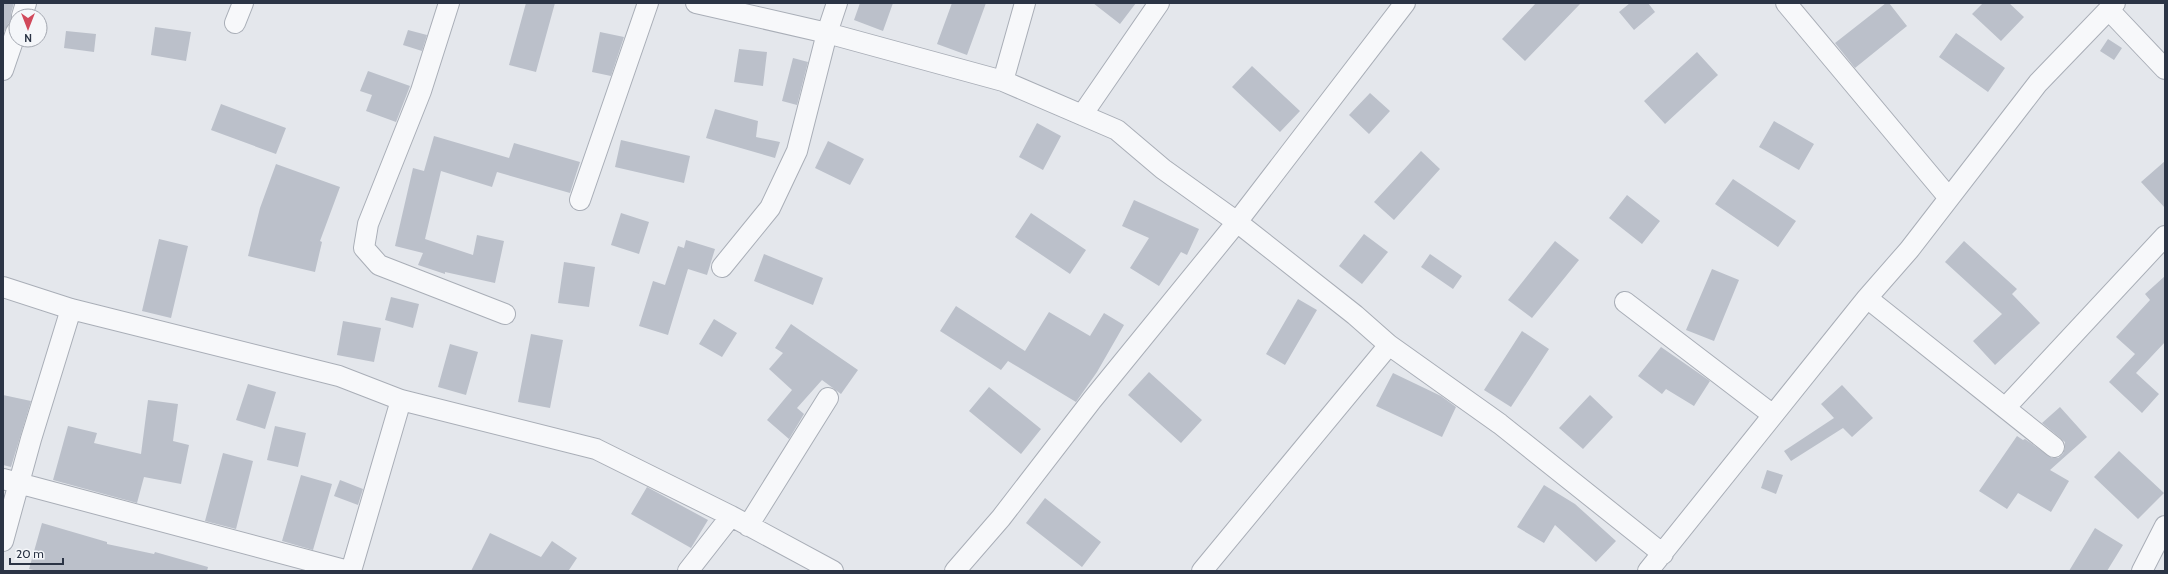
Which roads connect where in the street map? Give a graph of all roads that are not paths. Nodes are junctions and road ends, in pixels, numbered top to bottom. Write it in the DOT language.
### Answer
graph roads {
  1 [pos="243,3"];
  2 [pos="449,3"];
  3 [pos="648,3"];
  4 [pos="696,3"];
  5 [pos="837,3"];
  6 [pos="1025,3"];
  7 [pos="1160,3"];
  8 [pos="1405,3"];
  9 [pos="1786,3"];
  10 [pos="2112,7"];
  11 [pos="235,23"];
  12 [pos="827,32"];
  13 [pos="11,48"];
  14 [pos="2165,69"];
  15 [pos="3,70"];
  16 [pos="1003,81"];
  17 [pos="1082,115"];
  18 [pos="1949,198"];
  19 [pos="580,200"];
  20 [pos="1237,222"];
  21 [pos="2165,236"];
  22 [pos="722,266"];
  23 [pos="3,288"];
  24 [pos="1867,298"];
  25 [pos="1625,302"];
  26 [pos="71,309"];
  27 [pos="505,314"];
  28 [pos="1389,345"];
  29 [pos="828,398"];
  30 [pos="401,400"];
  31 [pos="2005,408"];
  32 [pos="1773,415"];
  33 [pos="2054,447"];
  34 [pos="11,481"];
  35 [pos="731,516"];
  36 [pos="748,526"];
  37 [pos="2165,526"];
  38 [pos="3,541"];
  39 [pos="1663,554"];
  40 [pos="349,571"];
  41 [pos="688,571"];
  42 [pos="833,571"];
  43 [pos="955,571"];
  44 [pos="1202,571"];
  45 [pos="1648,571"];
  46 [pos="2142,571"];
  1 -- 11 [label="street"];
  2 -- 27 [label="street"];
  3 -- 19 [label="street"];
  4 -- 12 [label="street"];
  5 -- 12 [label="street"];
  6 -- 16 [label="street"];
  7 -- 17 [label="street"];
  8 -- 20 [label="street"];
  9 -- 18 [label="street"];
  10 -- 14 [label="street"];
  10 -- 18 [label="street"];
  12 -- 16 [label="street"];
  12 -- 22 [label="street"];
  13 -- 15 [label="street"];
  16 -- 17 [label="street"];
  17 -- 20 [label="street"];
  18 -- 24 [label="street"];
  20 -- 28 [label="street"];
  20 -- 43 [label="street"];
  21 -- 31 [label="street"];
  23 -- 26 [label="street"];
  24 -- 31 [label="street"];
  24 -- 32 [label="street"];
  25 -- 32 [label="street"];
  26 -- 30 [label="street"];
  26 -- 34 [label="street"];
  28 -- 39 [label="street"];
  28 -- 44 [label="street"];
  29 -- 36 [label="street"];
  30 -- 35 [label="street"];
  30 -- 40 [label="street"];
  31 -- 33 [label="street"];
  32 -- 39 [label="street"];
  34 -- 38 [label="street"];
  34 -- 40 [label="street"];
  35 -- 36 [label="street"];
  35 -- 41 [label="street"];
  36 -- 42 [label="street"];
  37 -- 46 [label="street"];
  39 -- 45 [label="street"];
}
